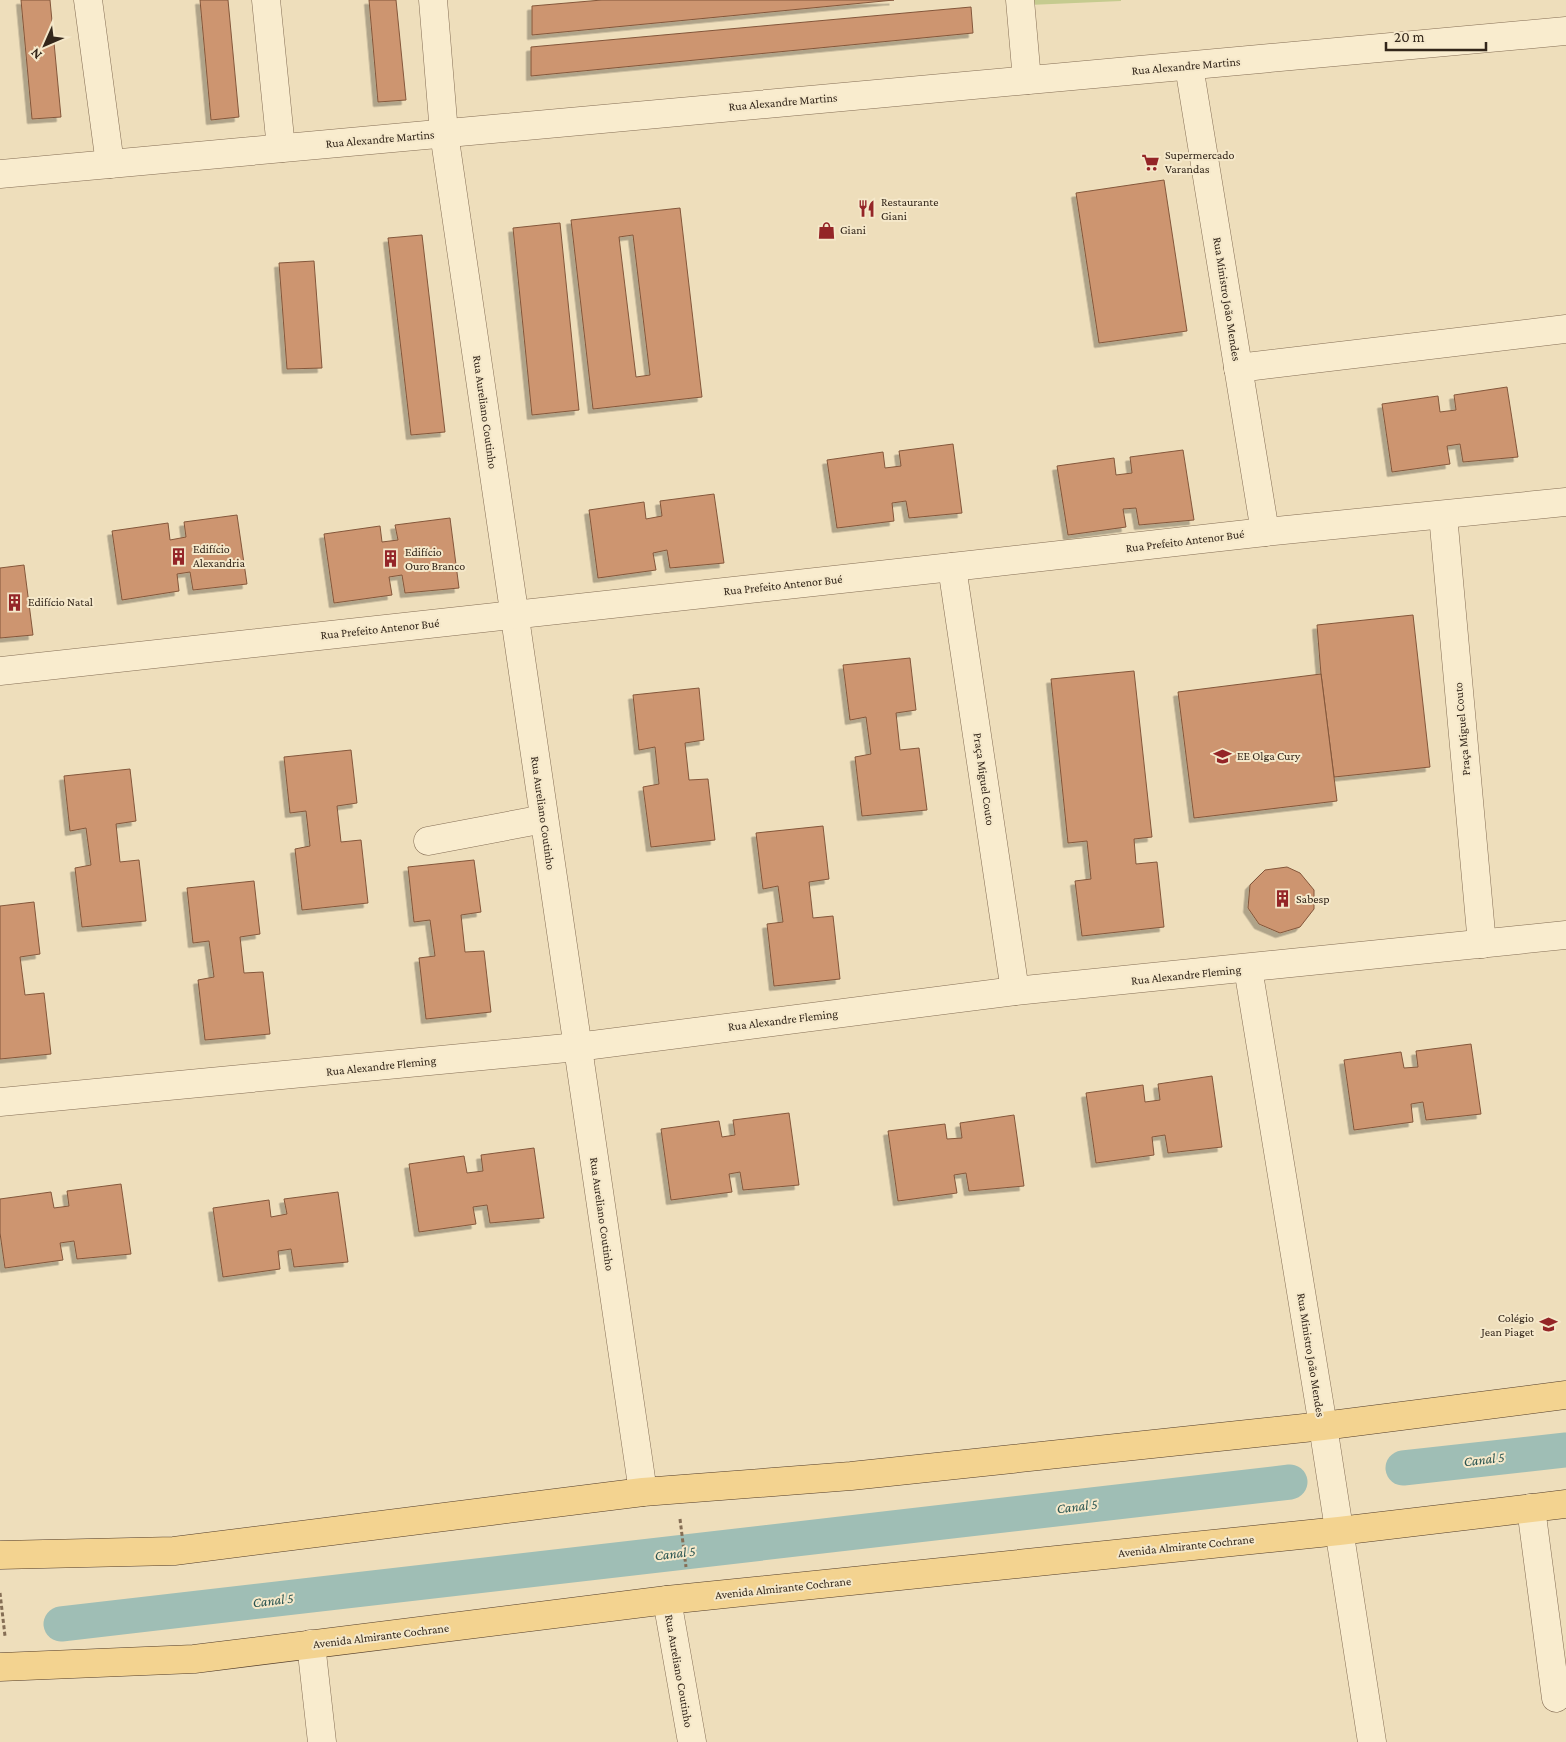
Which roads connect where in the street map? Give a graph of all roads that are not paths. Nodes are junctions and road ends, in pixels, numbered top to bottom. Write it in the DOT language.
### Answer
graph roads {
  1 [pos="88,0"];
  2 [pos="266,0"];
  3 [pos="433,0"];
  4 [pos="1020,0"];
  5 [pos="1566,31"];
  6 [pos="1189,66"];
  7 [pos="1027,80"];
  8 [pos="444,133"];
  9 [pos="281,148"];
  10 [pos="110,164"];
  11 [pos="0,174"];
  12 [pos="1566,329"];
  13 [pos="1238,368"];
  14 [pos="1566,502"];
  15 [pos="1443,515"];
  16 [pos="1264,532"];
  17 [pos="952,567"];
  18 [pos="515,614"];
  19 [pos="0,671"];
  20 [pos="544,819"];
  21 [pos="428,841"];
  22 [pos="1566,935"];
  23 [pos="1482,944"];
  24 [pos="1248,968"];
  25 [pos="1015,991"];
  26 [pos="577,1046"];
  27 [pos="0,1102"];
  28 [pos="1566,1395"];
  29 [pos="1324,1434"];
  30 [pos="643,1492"];
  31 [pos="1566,1504"];
  32 [pos="1531,1508"];
  33 [pos="1338,1521"];
  34 [pos="0,1554"];
  35 [pos="667,1600"];
  36 [pos="311,1644"];
  37 [pos="0,1667"];
  38 [pos="1556,1698"];
  39 [pos="322,1742"];
  40 [pos="692,1742"];
  41 [pos="1372,1742"];
  1 -- 10 [label="street"];
  2 -- 9 [label="street"];
  3 -- 8 [label="street, Rua Aureliano Coutinho"];
  4 -- 7 [label="street"];
  5 -- 6 [label="street, Rua Alexandre Martins"];
  6 -- 7 [label="street, Rua Alexandre Martins"];
  6 -- 13 [label="street, Rua Ministro João Mendes"];
  7 -- 8 [label="street, Rua Alexandre Martins"];
  8 -- 9 [label="street, Rua Alexandre Martins"];
  8 -- 18 [label="street, Rua Aureliano Coutinho"];
  9 -- 10 [label="street, Rua Alexandre Martins"];
  10 -- 11 [label="street, Rua Alexandre Martins"];
  12 -- 13 [label="street"];
  13 -- 16 [label="street, Rua Ministro João Mendes"];
  14 -- 15 [label="street, Rua Prefeito Antenor Bué"];
  15 -- 16 [label="street, Rua Prefeito Antenor Bué"];
  15 -- 23 [label="street, Praça Miguel Couto"];
  16 -- 17 [label="street, Rua Prefeito Antenor Bué"];
  17 -- 18 [label="street, Rua Prefeito Antenor Bué"];
  17 -- 25 [label="street, Praça Miguel Couto"];
  18 -- 19 [label="street, Rua Prefeito Antenor Bué"];
  18 -- 20 [label="street, Rua Aureliano Coutinho"];
  20 -- 21 [label="street"];
  20 -- 26 [label="street, Rua Aureliano Coutinho"];
  22 -- 23 [label="street, Rua Alexandre Fleming"];
  23 -- 24 [label="street, Rua Alexandre Fleming"];
  24 -- 25 [label="street, Rua Alexandre Fleming"];
  24 -- 29 [label="street, Rua Ministro João Mendes"];
  25 -- 26 [label="street, Rua Alexandre Fleming"];
  26 -- 27 [label="street, Rua Alexandre Fleming"];
  26 -- 30 [label="street, Rua Aureliano Coutinho"];
  28 -- 29 [label="main road"];
  29 -- 30 [label="main road"];
  29 -- 33 [label="street, Rua Ministro João Mendes"];
  30 -- 34 [label="main road"];
  31 -- 32 [label="main road, Avenida Almirante Cochrane"];
  32 -- 33 [label="main road, Avenida Almirante Cochrane"];
  32 -- 38 [label="street"];
  33 -- 35 [label="main road, Avenida Almirante Cochrane"];
  33 -- 41 [label="street, Rua Ministro João Mendes"];
  35 -- 36 [label="main road, Avenida Almirante Cochrane"];
  35 -- 40 [label="street, Rua Aureliano Coutinho"];
  36 -- 37 [label="main road, Avenida Almirante Cochrane"];
  36 -- 39 [label="street"];
}
